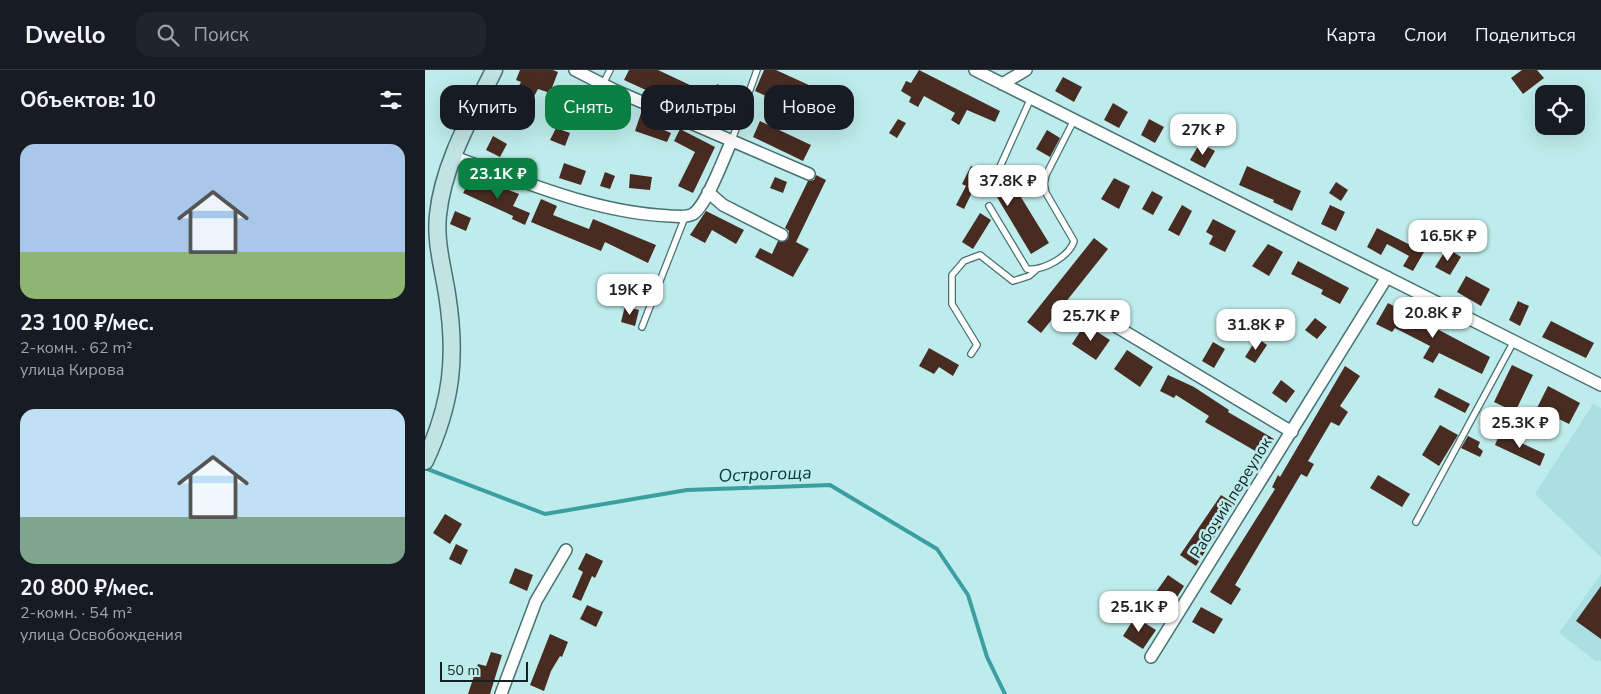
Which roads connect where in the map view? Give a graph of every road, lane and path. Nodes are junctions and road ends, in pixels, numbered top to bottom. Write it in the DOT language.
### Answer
graph roads {
  1 [pos="494,70"];
  2 [pos="575,70"];
  3 [pos="610,70"];
  4 [pos="757,70"];
  5 [pos="975,70"];
  6 [pos="1026,70"];
  7 [pos="603,84"];
  8 [pos="1003,84"];
  9 [pos="1031,98"];
  10 [pos="1074,120"];
  11 [pos="732,140"];
  12 [pos="454,157"];
  13 [pos="999,168"];
  14 [pos="809,174"];
  15 [pos="708,192"];
  16 [pos="989,206"];
  17 [pos="685,217"];
  18 [pos="782,235"];
  19 [pos="1036,270"];
  20 [pos="1387,277"];
  21 [pos="1092,312"];
  22 [pos="642,327"];
  23 [pos="1514,341"];
  24 [pos="971,354"];
  25 [pos="1601,385"];
  26 [pos="1292,432"];
  27 [pos="425,461"];
  28 [pos="1416,522"];
  29 [pos="566,550"];
  30 [pos="1151,657"];
  31 [pos="501,694"];
  1 -- 12 [label="main road"];
  2 -- 7 [label="street"];
  3 -- 7 [label="lane"];
  4 -- 11 [label="lane"];
  5 -- 8 [label="street"];
  6 -- 8 [label="street"];
  7 -- 11 [label="street"];
  8 -- 9 [label="street"];
  9 -- 10 [label="street"];
  9 -- 13 [label="lane"];
  10 -- 19 [label="lane"];
  10 -- 20 [label="street"];
  11 -- 14 [label="street"];
  11 -- 15 [label="street"];
  12 -- 17 [label="street"];
  12 -- 27 [label="main road"];
  15 -- 17 [label="street"];
  15 -- 18 [label="street"];
  16 -- 19 [label="lane"];
  17 -- 22 [label="lane"];
  19 -- 24 [label="lane"];
  20 -- 23 [label="street"];
  20 -- 26 [label="street, Рабочий переулок"];
  21 -- 26 [label="street, Рабочий переулок"];
  23 -- 25 [label="street"];
  23 -- 28 [label="lane"];
  26 -- 30 [label="street, Рабочий переулок"];
  29 -- 31 [label="street"];
}
